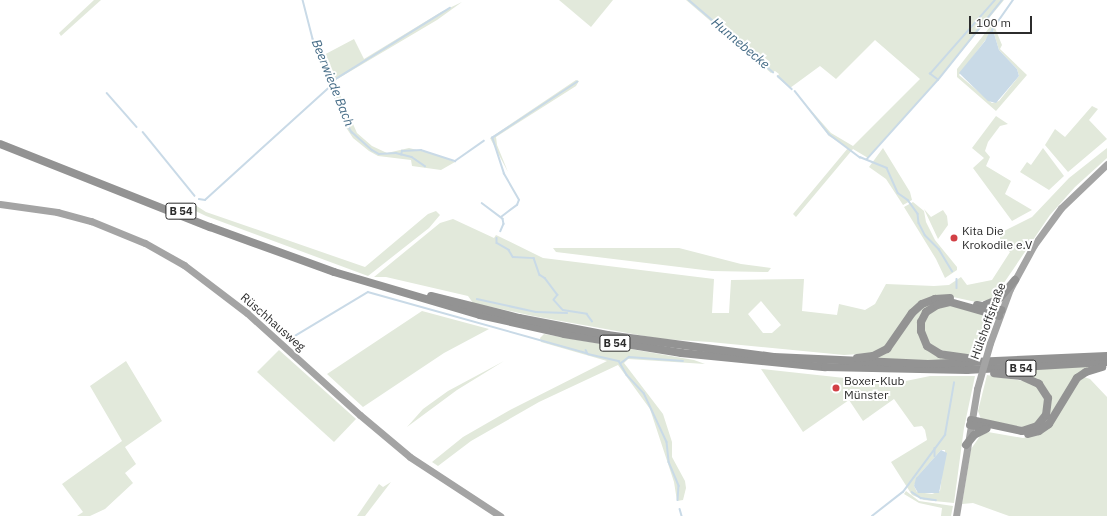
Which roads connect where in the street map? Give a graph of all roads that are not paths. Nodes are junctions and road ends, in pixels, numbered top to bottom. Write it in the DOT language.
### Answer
graph roads {
  1 [pos="0,140"];
  2 [pos="0,144"];
  3 [pos="1107,164"];
  4 [pos="0,204"];
  5 [pos="366,280"];
  6 [pos="1015,280"];
  7 [pos="980,305"];
  8 [pos="1000,313"];
  9 [pos="1107,356"];
  10 [pos="818,360"];
  11 [pos="1032,361"];
  12 [pos="1107,362"];
  13 [pos="1107,366"];
  14 [pos="938,370"];
  15 [pos="970,422"];
  16 [pos="987,428"];
  17 [pos="966,445"];
  18 [pos="500,516"];
  19 [pos="956,516"];
  1 -- 5 [label="highway, B 54"];
  2 -- 5 [label="highway, B 54"];
  3 -- 6 [label="main road, Hülshoffstraße"];
  4 -- 18 [label="main road, Rüschhausweg"];
  5 -- 10 [label="highway, B 54"];
  5 -- 14 [label="highway, B 54"];
  6 -- 7 [label="highway"];
  6 -- 8 [label="main road, Hülshoffstraße"];
  7 -- 8 [label="highway"];
  7 -- 10 [label="highway"];
  8 -- 11 [label="highway"];
  8 -- 15 [label="main road, Hülshoffstraße, bridge"];
  9 -- 11 [label="highway, B 54"];
  10 -- 11 [label="highway, B 54"];
  12 -- 14 [label="highway, B 54"];
  13 -- 16 [label="highway"];
  14 -- 15 [label="highway"];
  15 -- 16 [label="highway"];
  15 -- 17 [label="main road, Hülshoffstraße"];
  16 -- 17 [label="highway"];
  17 -- 19 [label="main road, Hülshoffstraße"];
}
